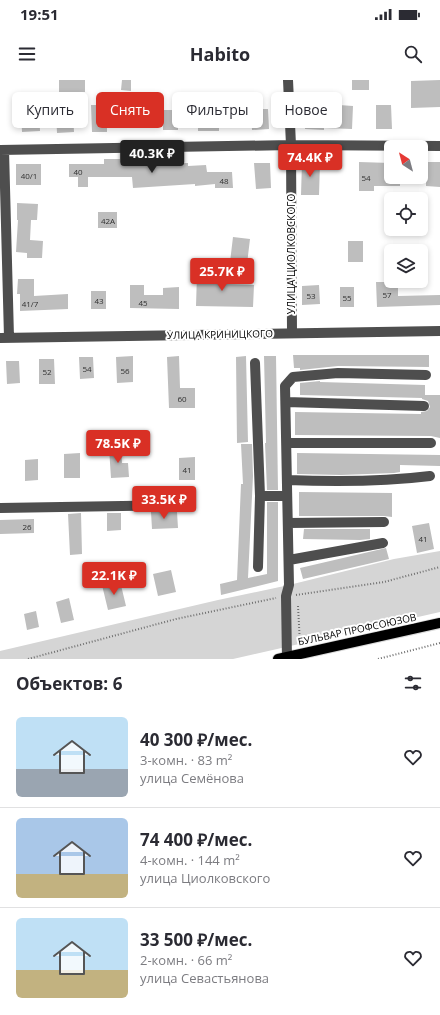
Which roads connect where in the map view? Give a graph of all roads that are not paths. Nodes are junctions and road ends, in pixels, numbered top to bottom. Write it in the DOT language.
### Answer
graph roads {
  1 [pos="288,80"];
  2 [pos="291,145"];
  3 [pos="440,146"];
  4 [pos="2,150"];
  5 [pos="440,331"];
  6 [pos="292,333"];
  7 [pos="4,337"];
  8 [pos="255,363"];
  9 [pos="426,375"];
  10 [pos="286,402"];
  11 [pos="424,406"];
  12 [pos="286,443"];
  13 [pos="431,443"];
  14 [pos="430,476"];
  15 [pos="287,480"];
  16 [pos="260,496"];
  17 [pos="287,496"];
  18 [pos="183,505"];
  19 [pos="0,508"];
  20 [pos="384,522"];
  21 [pos="288,523"];
  22 [pos="383,543"];
  23 [pos="289,560"];
  24 [pos="258,567"];
  25 [pos="440,623"];
  26 [pos="284,658"];
  1 -- 2 [label="street, УЛИЦА ЦИОЛКОВСКОГО"];
  2 -- 3 [label="street"];
  2 -- 4 [label="street"];
  2 -- 6 [label="street, УЛИЦА ЦИОЛКОВСКОГО"];
  4 -- 7 [label="street"];
  5 -- 6 [label="street, УЛИЦА КРИНИЦКОГО"];
  6 -- 7 [label="street, УЛИЦА КРИНИЦКОГО"];
  8 -- 16 [label="street"];
  9 -- 10 [label="street"];
  10 -- 11 [label="street"];
  10 -- 12 [label="street"];
  12 -- 13 [label="street"];
  12 -- 15 [label="street"];
  14 -- 15 [label="street"];
  15 -- 17 [label="street"];
  16 -- 17 [label="street"];
  16 -- 24 [label="street"];
  17 -- 21 [label="street"];
  18 -- 19 [label="street"];
  20 -- 21 [label="street"];
  21 -- 23 [label="street"];
  22 -- 23 [label="street"];
  23 -- 26 [label="street"];
  25 -- 26 [label="main road, БУЛЬВАР ПРОФСОЮЗОВ"];
}
